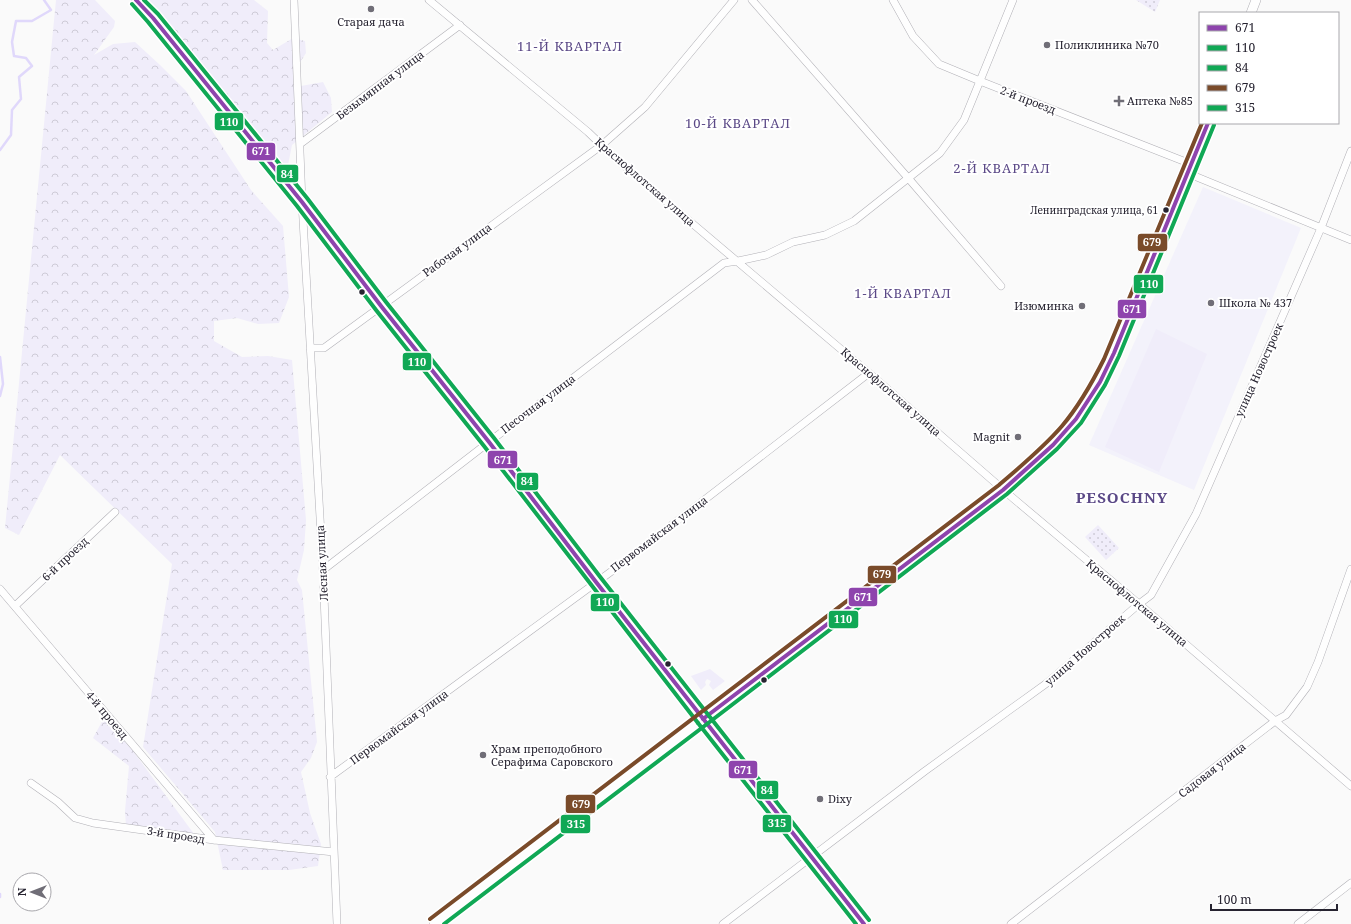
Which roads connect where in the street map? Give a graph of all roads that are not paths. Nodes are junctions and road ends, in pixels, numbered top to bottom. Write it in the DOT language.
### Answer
graph roads {
  1 [pos="136,0"];
  2 [pos="294,0"];
  3 [pos="429,0"];
  4 [pos="734,0"];
  5 [pos="752,0"];
  6 [pos="893,0"];
  7 [pos="1013,0"];
  8 [pos="1256,0"];
  9 [pos="1251,12"];
  10 [pos="460,25"];
  11 [pos="980,81"];
  12 [pos="1208,124"];
  13 [pos="300,144"];
  14 [pos="602,145"];
  15 [pos="1351,151"];
  16 [pos="1191,164"];
  17 [pos="1187,173"];
  18 [pos="909,179"];
  19 [pos="302,202"];
  20 [pos="1321,228"];
  21 [pos="1351,240"];
  22 [pos="738,261"];
  23 [pos="1001,286"];
  24 [pos="380,306"];
  25 [pos="310,348"];
  26 [pos="870,373"];
  27 [pos="489,442"];
  28 [pos="1003,490"];
  29 [pos="115,512"];
  30 [pos="1351,569"];
  31 [pos="323,570"];
  32 [pos="596,582"];
  33 [pos="0,589"];
  34 [pos="1139,604"];
  35 [pos="15,606"];
  36 [pos="703,719"];
  37 [pos="1275,721"];
  38 [pos="330,777"];
  39 [pos="31,783"];
  40 [pos="1351,786"];
  41 [pos="214,840"];
  42 [pos="334,852"];
  43 [pos="812,858"];
  44 [pos="1351,883"];
  45 [pos="337,924"];
  46 [pos="434,924"];
  47 [pos="723,924"];
  48 [pos="864,924"];
  49 [pos="1011,924"];
  50 [pos="1298,924"];
  1 -- 19 [label="main road"];
  2 -- 13 [label="street, Лесная улица"];
  3 -- 10 [label="street, Краснофлотская улица"];
  4 -- 14 [label="street, Рабочая улица"];
  5 -- 18 [label="street"];
  6 -- 11 [label="street, 2-й проезд"];
  7 -- 11 [label="street, Песочная улица"];
  8 -- 9 [label="main road"];
  10 -- 13 [label="street, Безымянная улица"];
  10 -- 14 [label="street, Краснофлотская улица"];
  11 -- 16 [label="street, 2-й проезд"];
  11 -- 18 [label="street, Песочная улица"];
  12 -- 16 [label="main road"];
  13 -- 19 [label="street, Лесная улица"];
  14 -- 22 [label="street, Краснофлотская улица"];
  14 -- 24 [label="street, Рабочая улица"];
  15 -- 20 [label="street, улица Новостроек"];
  16 -- 17 [label="main road"];
  17 -- 20 [label="street"];
  17 -- 28 [label="main road"];
  18 -- 22 [label="street, Песочная улица"];
  18 -- 23 [label="street"];
  19 -- 24 [label="main road"];
  19 -- 25 [label="street, Лесная улица"];
  20 -- 21 [label="street"];
  20 -- 34 [label="street, улица Новостроек"];
  22 -- 26 [label="street, Краснофлотская улица"];
  22 -- 27 [label="street, Песочная улица"];
  24 -- 25 [label="street, Рабочая улица"];
  24 -- 27 [label="main road"];
  25 -- 31 [label="street, Лесная улица"];
  26 -- 28 [label="street, Краснофлотская улица"];
  26 -- 32 [label="street, Первомайская улица"];
  27 -- 31 [label="street, Песочная улица"];
  27 -- 32 [label="main road"];
  28 -- 34 [label="street, Краснофлотская улица"];
  28 -- 36 [label="main road"];
  29 -- 35 [label="street, 6-й проезд"];
  30 -- 37 [label="street, Садовая улица"];
  31 -- 38 [label="street, Лесная улица"];
  32 -- 36 [label="main road"];
  32 -- 38 [label="street, Первомайская улица"];
  33 -- 35 [label="street, 4-й проезд"];
  34 -- 37 [label="street, Краснофлотская улица"];
  34 -- 43 [label="street, улица Новостроек"];
  35 -- 41 [label="street, 4-й проезд"];
  36 -- 43 [label="main road"];
  36 -- 46 [label="main road"];
  37 -- 40 [label="street, Краснофлотская улица"];
  37 -- 49 [label="street, Садовая улица"];
  38 -- 42 [label="street, Лесная улица"];
  39 -- 41 [label="street, 3-й проезд"];
  41 -- 42 [label="street, 3-й проезд"];
  42 -- 45 [label="street, Лесная улица"];
  43 -- 47 [label="street, улица Новостроек"];
  43 -- 48 [label="main road"];
  44 -- 50 [label="street"];
}
